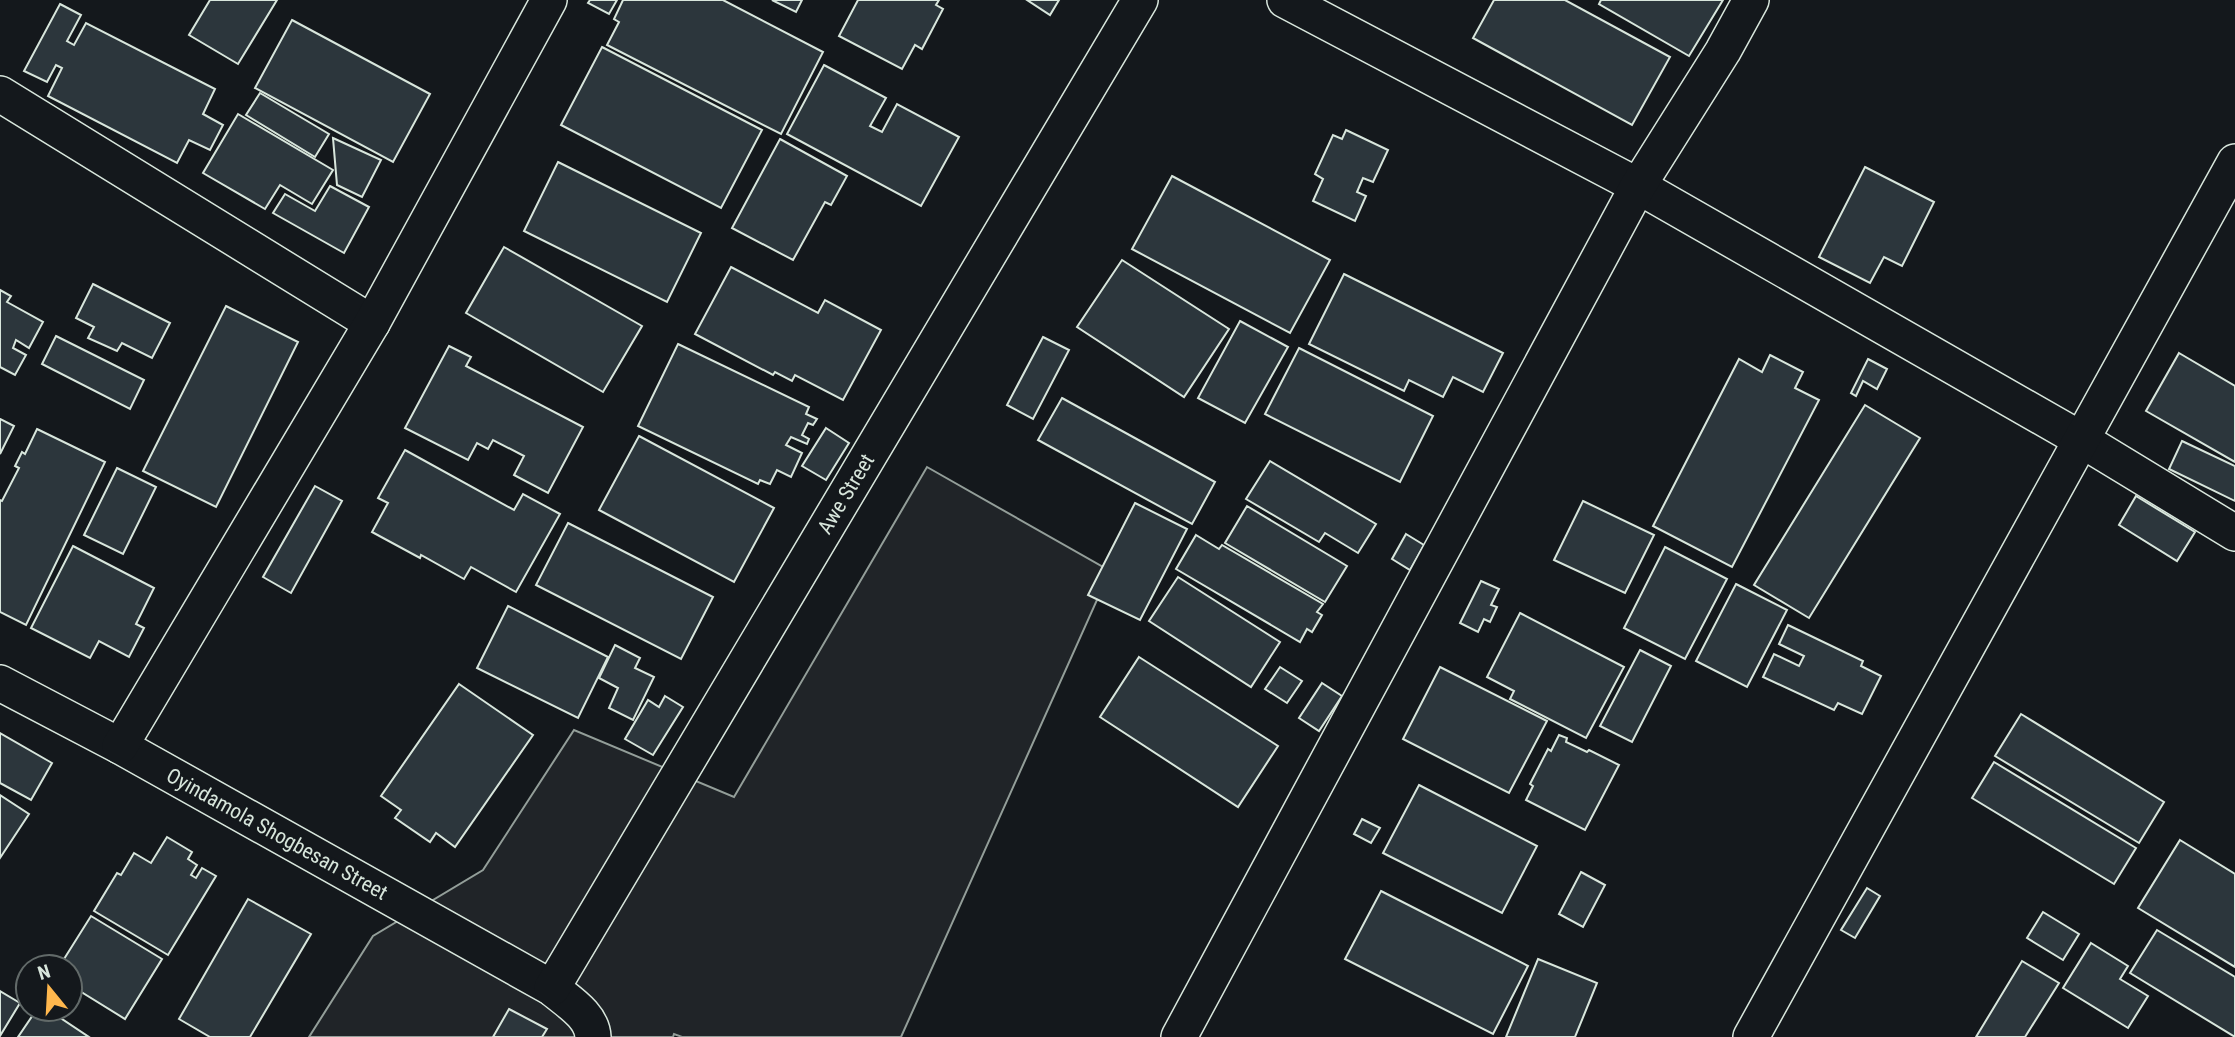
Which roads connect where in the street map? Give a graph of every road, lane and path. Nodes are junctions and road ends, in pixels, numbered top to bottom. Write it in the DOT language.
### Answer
graph roads {
  1 [pos="549,0"];
  2 [pos="1140,0"];
  3 [pos="1285,0"];
  4 [pos="1751,0"];
  5 [pos="0,94"];
  6 [pos="2235,162"];
  7 [pos="1637,186"];
  8 [pos="372,323"];
  9 [pos="2082,440"];
  10 [pos="2235,533"];
  11 [pos="0,683"];
  12 [pos="120,747"];
  13 [pos="552,988"];
  14 [pos="593,1037"];
  15 [pos="1179,1037"];
  16 [pos="1751,1037"];
  1 -- 8 [label="street"];
  2 -- 13 [label="street, Awe Street"];
  3 -- 7 [label="street"];
  4 -- 7 [label="street"];
  5 -- 8 [label="street"];
  6 -- 9 [label="street"];
  7 -- 9 [label="street"];
  7 -- 15 [label="street"];
  8 -- 12 [label="street"];
  9 -- 10 [label="street"];
  9 -- 16 [label="street"];
  11 -- 12 [label="street, Oyindamola Shogbesan Street"];
  12 -- 13 [label="street, Oyindamola Shogbesan Street"];
  13 -- 14 [label="street, Oyindamola Shogbesan Street"];
}
